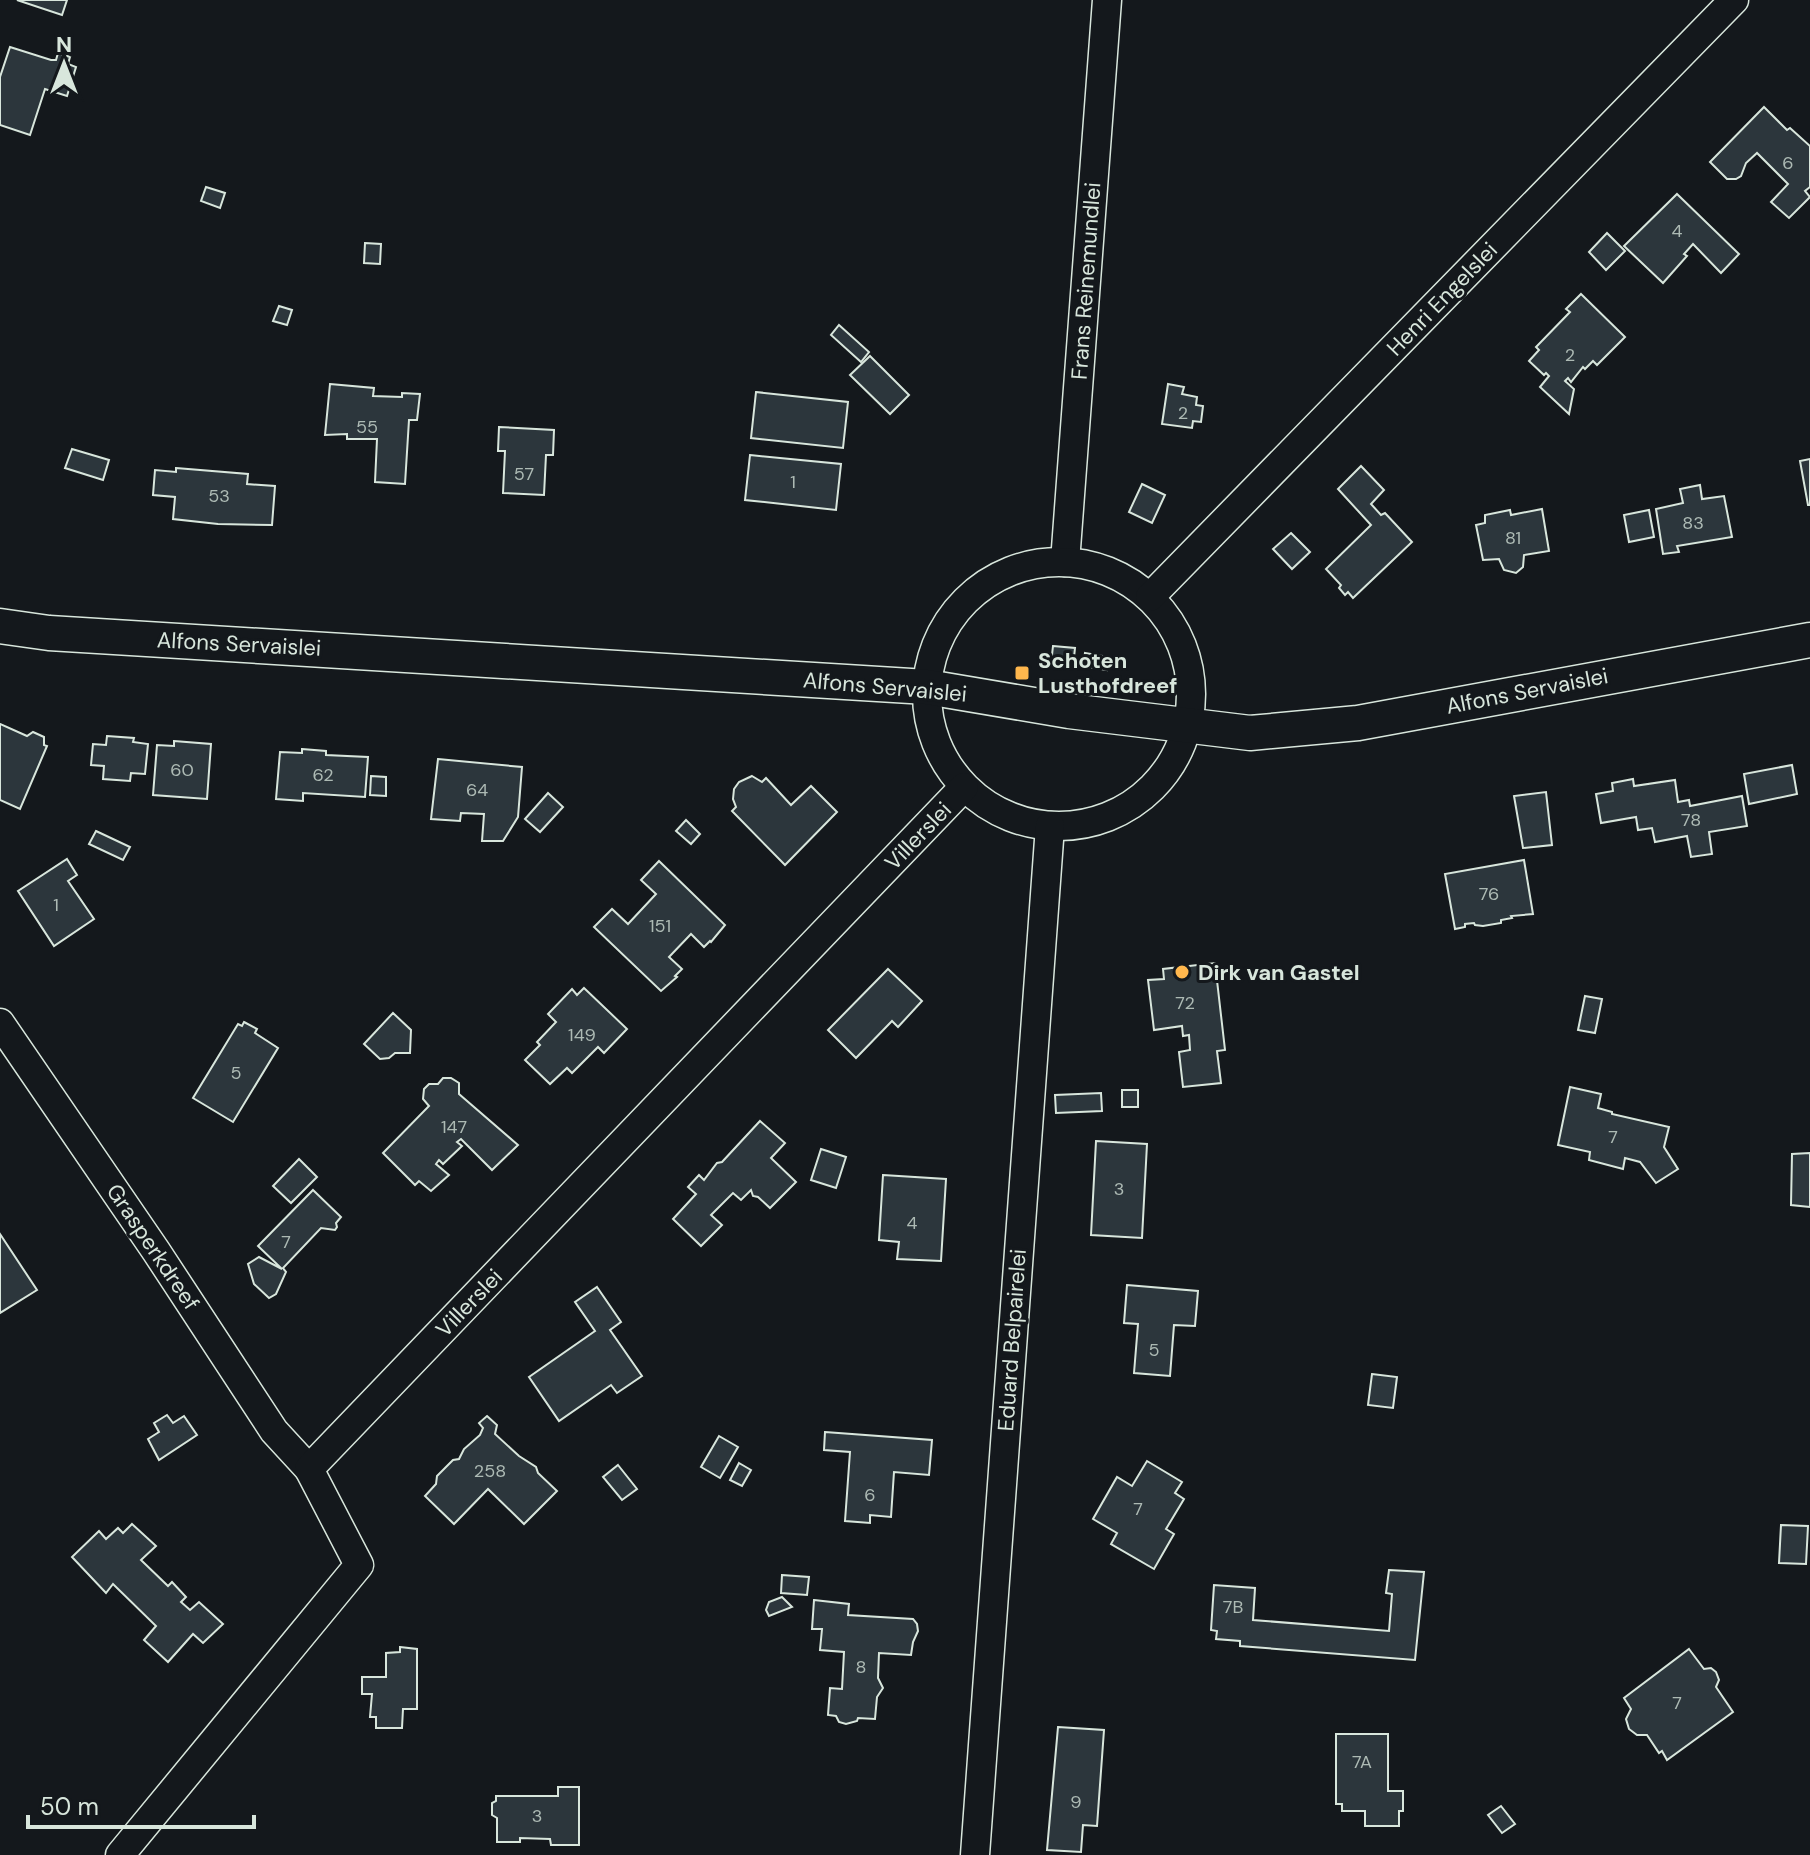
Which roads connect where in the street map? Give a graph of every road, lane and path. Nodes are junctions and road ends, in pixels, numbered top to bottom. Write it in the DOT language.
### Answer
graph roads {
  1 [pos="1107,0"];
  2 [pos="1734,0"];
  3 [pos="1065,562"];
  4 [pos="1150,597"];
  5 [pos="0,626"];
  6 [pos="1810,640"];
  7 [pos="927,687"];
  8 [pos="1187,725"];
  9 [pos="964,787"];
  10 [pos="1050,826"];
  11 [pos="0,1023"];
  12 [pos="309,1469"];
  13 [pos="120,1855"];
  14 [pos="975,1855"];
  1 -- 3 [label="street, Frans Reinemundlei"];
  2 -- 4 [label="street, Henri Engelslei"];
  3 -- 4 [label="street"];
  3 -- 7 [label="street"];
  4 -- 8 [label="street"];
  5 -- 7 [label="street, Alfons Servaislei"];
  6 -- 8 [label="street, Alfons Servaislei"];
  7 -- 8 [label="street, Alfons Servaislei"];
  7 -- 9 [label="street"];
  8 -- 10 [label="street"];
  9 -- 10 [label="street"];
  9 -- 12 [label="street, Villerslei"];
  10 -- 14 [label="street, Eduard Belpairelei"];
  11 -- 12 [label="street, Grasperkdreef"];
  12 -- 13 [label="street"];
}
